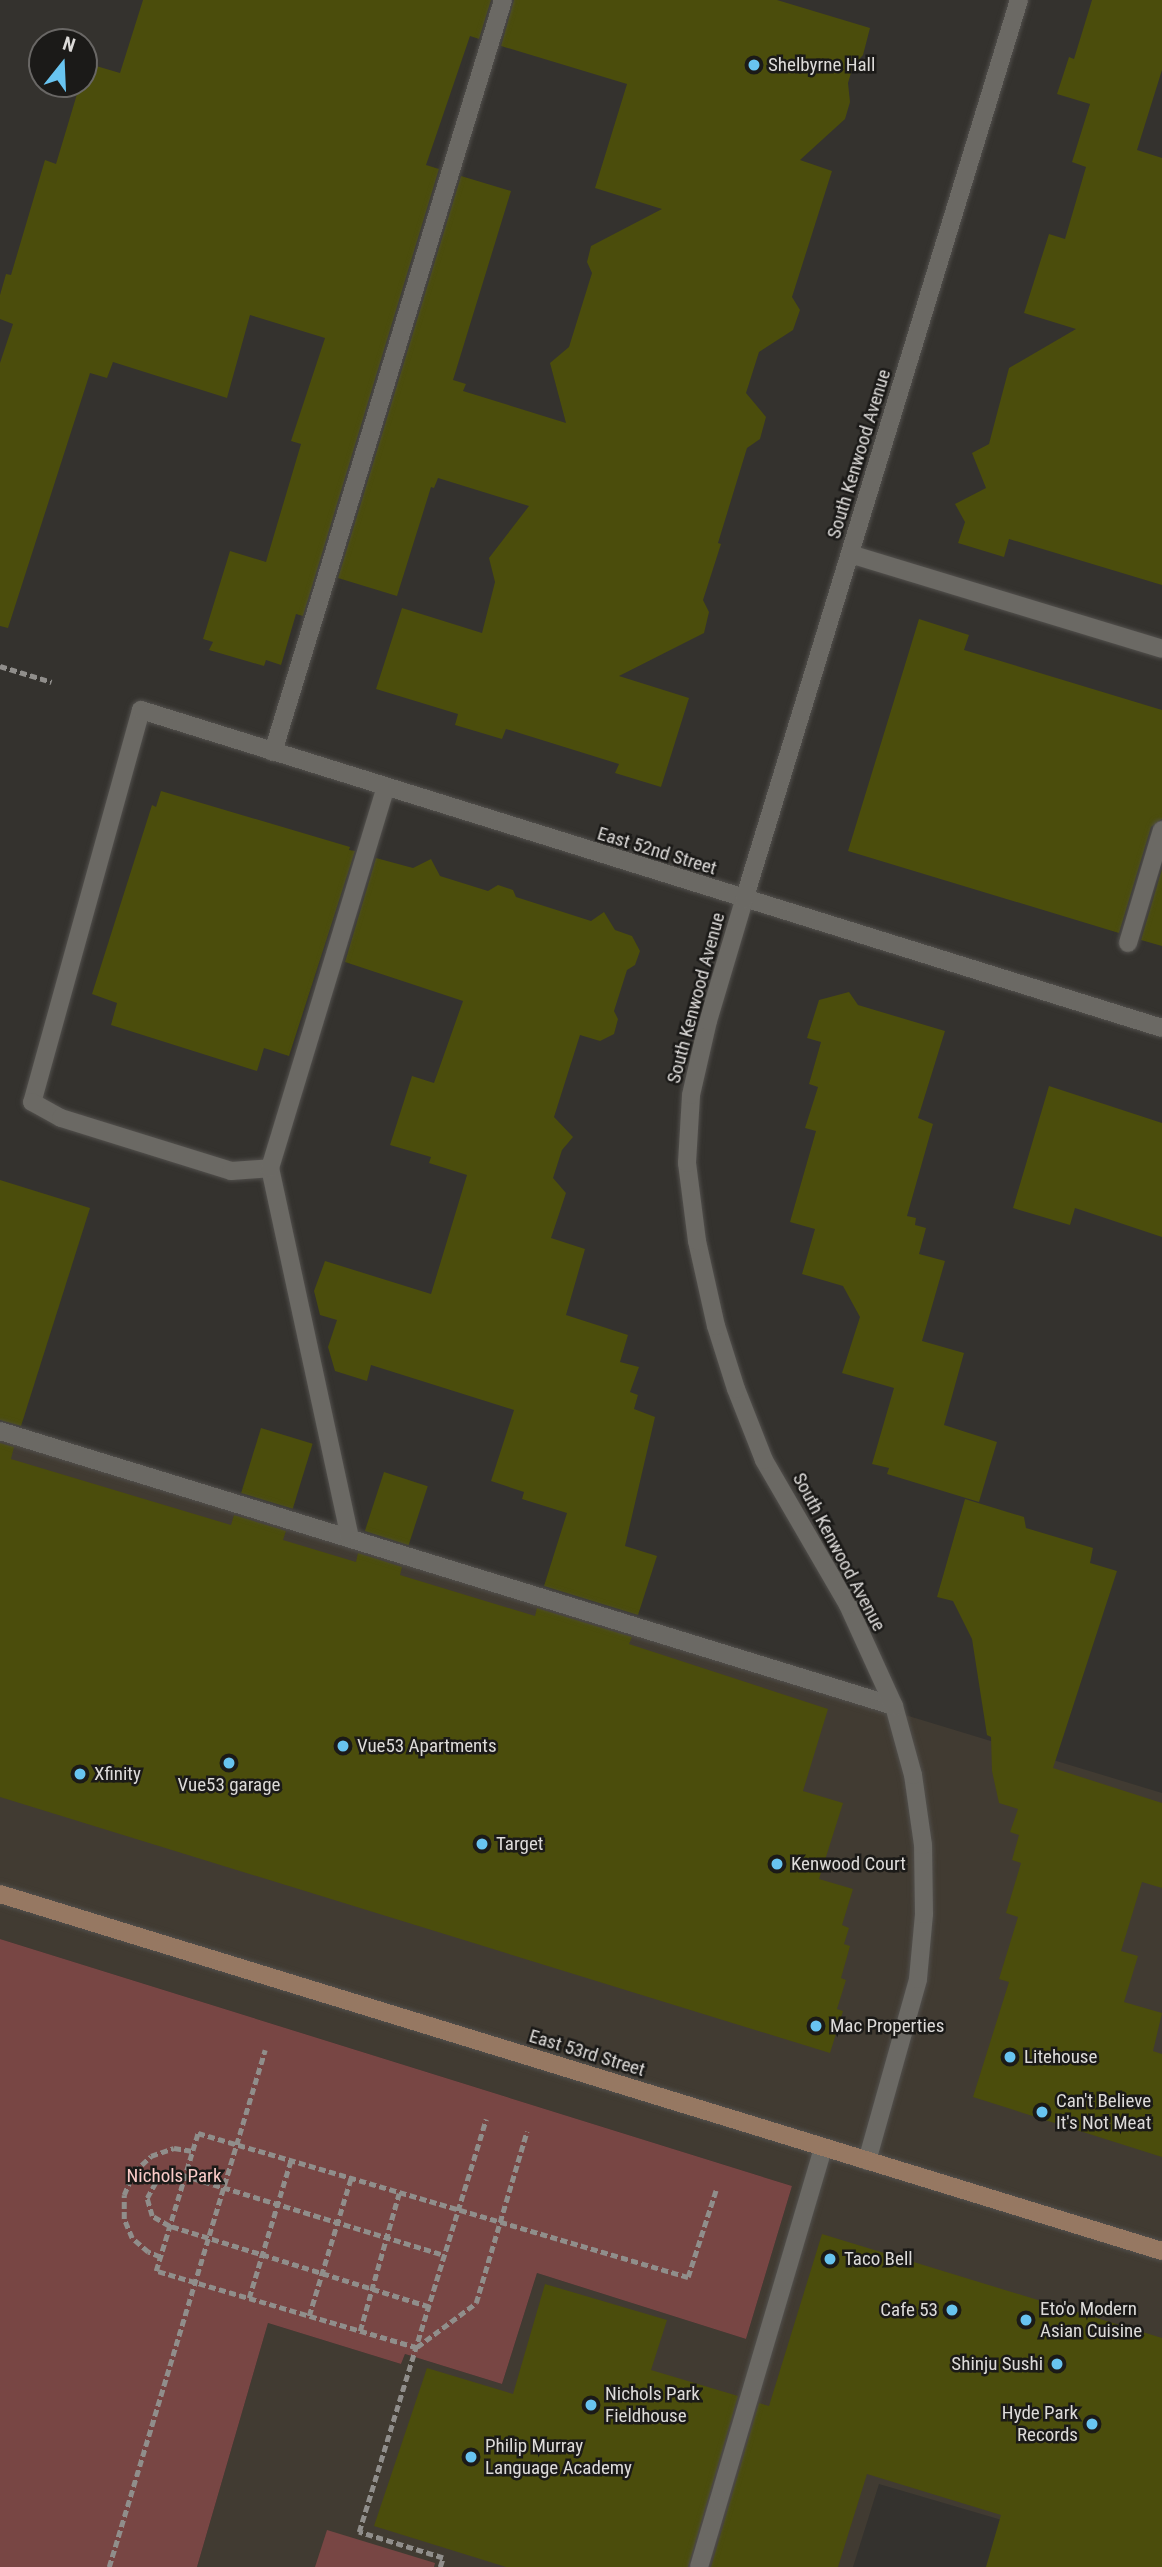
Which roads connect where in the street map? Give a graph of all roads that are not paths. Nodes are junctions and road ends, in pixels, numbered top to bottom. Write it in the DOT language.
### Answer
graph roads {
  1 [pos="503,0"];
  2 [pos="1020,0"];
  3 [pos="850,554"];
  4 [pos="1162,649"];
  5 [pos="273,752"];
  6 [pos="386,787"];
  7 [pos="1162,830"];
  8 [pos="744,900"];
  9 [pos="1128,943"];
  10 [pos="1162,1028"];
  11 [pos="270,1168"];
  12 [pos="0,1431"];
  13 [pos="349,1538"];
  14 [pos="894,1706"];
  15 [pos="0,1894"];
  16 [pos="823,2148"];
  17 [pos="867,2161"];
  18 [pos="1162,2251"];
  19 [pos="699,2567"];
  1 -- 5 [label="street"];
  2 -- 3 [label="street, South Kenwood Avenue"];
  3 -- 4 [label="street"];
  3 -- 8 [label="street, South Kenwood Avenue"];
  5 -- 6 [label="street, East 52nd Street"];
  5 -- 11 [label="street, East 52nd Street"];
  6 -- 8 [label="street, East 52nd Street"];
  6 -- 11 [label="street"];
  7 -- 9 [label="street"];
  8 -- 10 [label="street, East 52nd Street"];
  8 -- 14 [label="street, South Kenwood Avenue"];
  11 -- 13 [label="street"];
  12 -- 13 [label="street"];
  13 -- 14 [label="street"];
  14 -- 17 [label="street, South Kenwood Avenue"];
  15 -- 16 [label="main road, East 53rd Street"];
  16 -- 17 [label="main road, East 53rd Street"];
  16 -- 19 [label="street"];
  17 -- 18 [label="main road, East 53rd Street"];
}
